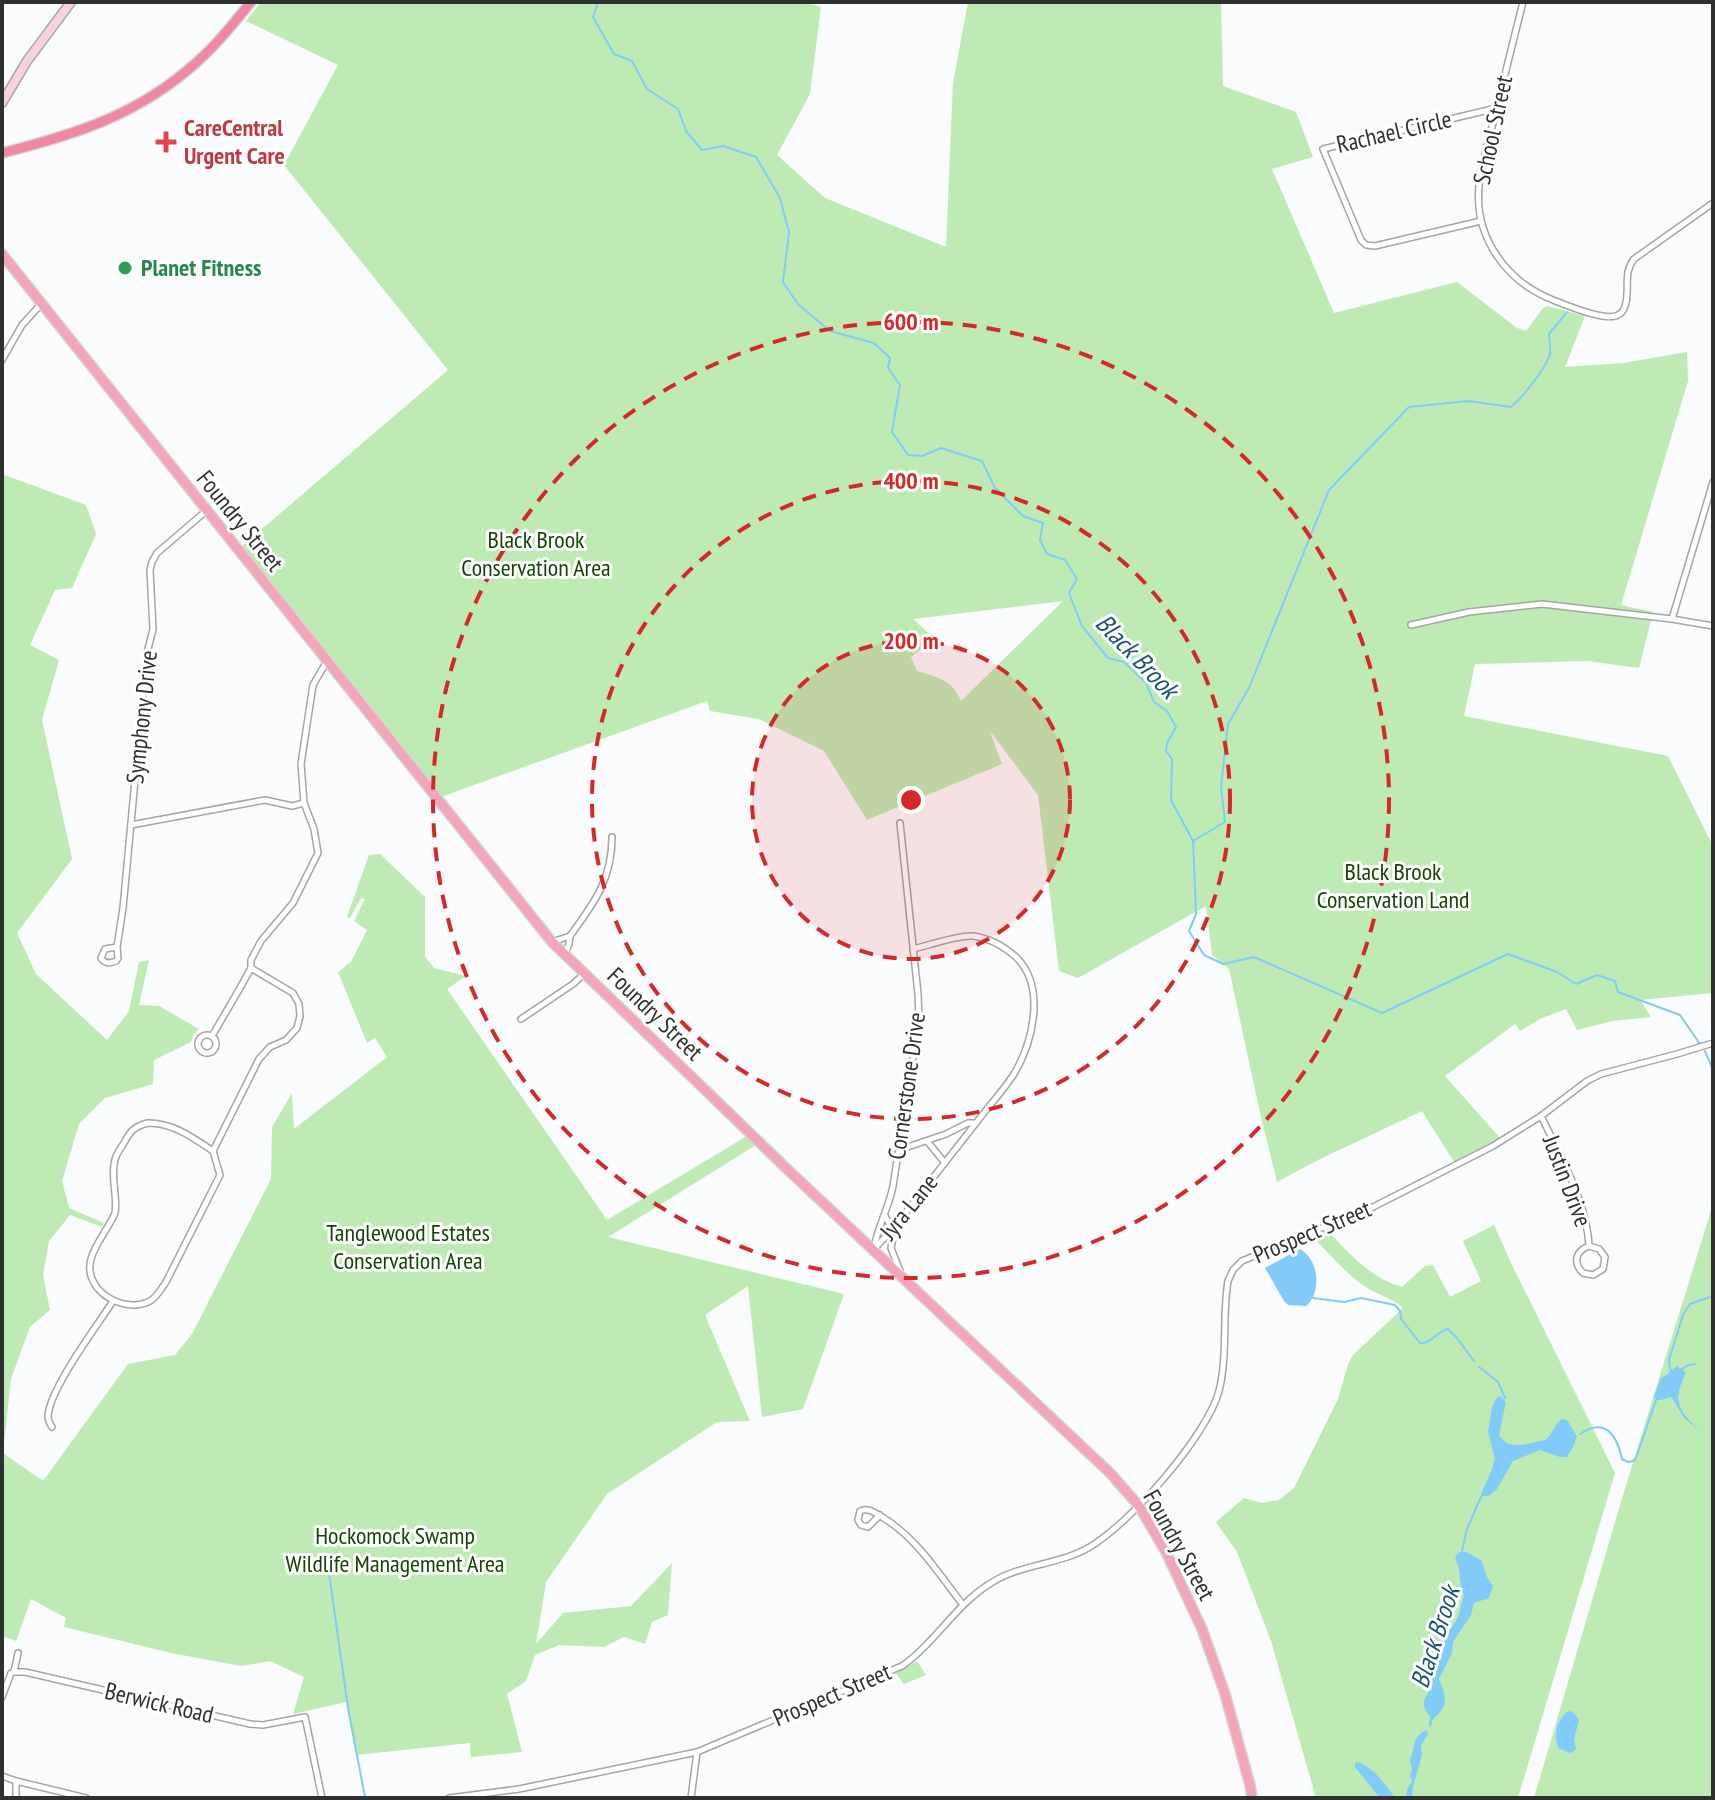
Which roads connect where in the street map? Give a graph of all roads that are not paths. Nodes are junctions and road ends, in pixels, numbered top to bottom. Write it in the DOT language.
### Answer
graph roads {
  1 [pos="71,2"];
  2 [pos="241,2"];
  3 [pos="251,2"];
  4 [pos="1523,2"];
  5 [pos="238,17"];
  6 [pos="2,103"];
  7 [pos="1497,108"];
  8 [pos="2,151"];
  9 [pos="1713,203"];
  10 [pos="1481,221"];
  11 [pos="2,254"];
  12 [pos="42,303"];
  13 [pos="2,360"];
  14 [pos="1713,482"];
  15 [pos="206,511"];
  16 [pos="1672,619"];
  17 [pos="1411,625"];
  18 [pos="1713,626"];
  19 [pos="327,661"];
  20 [pos="304,803"];
  21 [pos="900,823"];
  22 [pos="131,825"];
  23 [pos="612,837"];
  24 [pos="570,936"];
  25 [pos="552,942"];
  26 [pos="117,947"];
  27 [pos="913,949"];
  28 [pos="564,954"];
  29 [pos="251,968"];
  30 [pos="584,974"];
  31 [pos="521,1019"];
  32 [pos="212,1036"];
  33 [pos="1713,1043"];
  34 [pos="1541,1116"];
  35 [pos="976,1123"];
  36 [pos="927,1141"];
  37 [pos="899,1150"];
  38 [pos="213,1151"];
  39 [pos="945,1163"];
  40 [pos="885,1215"];
  41 [pos="895,1226"];
  42 [pos="1589,1246"];
  43 [pos="873,1250"];
  44 [pos="904,1279"];
  45 [pos="113,1301"];
  46 [pos="52,1427"];
  47 [pos="1139,1506"];
  48 [pos="880,1515"];
  49 [pos="963,1605"];
  50 [pos="18,1653"];
  51 [pos="14,1672"];
  52 [pos="2,1697"];
  53 [pos="697,1752"];
  54 [pos="2,1776"];
  55 [pos="16,1781"];
  56 [pos="470,1797"];
  57 [pos="16,1798"];
  58 [pos="86,1798"];
  59 [pos="322,1798"];
  60 [pos="449,1798"];
  61 [pos="691,1798"];
  62 [pos="1252,1798"];
  1 -- 6 [label="main road"];
  2 -- 5 [label="street"];
  3 -- 5 [label="highway"];
  4 -- 7 [label="street, School Street"];
  5 -- 8 [label="highway"];
  7 -- 10 [label="street, School Street"];
  7 -- 10 [label="street, Rachael Circle"];
  9 -- 10 [label="street, School Street"];
  11 -- 12 [label="main road, Foundry Street"];
  12 -- 13 [label="street"];
  12 -- 15 [label="main road, Foundry Street"];
  14 -- 16 [label="street"];
  15 -- 19 [label="main road, Foundry Street"];
  15 -- 22 [label="street, Symphony Drive"];
  16 -- 17 [label="street"];
  16 -- 18 [label="street"];
  19 -- 20 [label="street"];
  19 -- 25 [label="main road, Foundry Street"];
  20 -- 22 [label="street"];
  20 -- 29 [label="street"];
  21 -- 27 [label="street, Cornerstone Drive"];
  22 -- 26 [label="street, Symphony Drive"];
  23 -- 24 [label="street"];
  24 -- 25 [label="street"];
  24 -- 28 [label="street"];
  25 -- 28 [label="main road, Foundry Street"];
  27 -- 35 [label="street, Jyra Lane"];
  27 -- 37 [label="street, Cornerstone Drive"];
  28 -- 30 [label="main road, Foundry Street"];
  29 -- 32 [label="street"];
  29 -- 38 [label="street"];
  30 -- 31 [label="street"];
  30 -- 43 [label="main road, Foundry Street"];
  33 -- 34 [label="street, Prospect Street"];
  34 -- 42 [label="street, Justin Drive"];
  34 -- 47 [label="street, Prospect Street"];
  35 -- 36 [label="street, Jyra Lane"];
  35 -- 39 [label="street, Jyra Lane"];
  36 -- 37 [label="street, Jyra Lane"];
  36 -- 39 [label="street, Jyra Lane"];
  37 -- 40 [label="street, Cornerstone Drive"];
  38 -- 45 [label="street"];
  38 -- 45 [label="street"];
  39 -- 41 [label="street, Jyra Lane"];
  40 -- 41 [label="street"];
  40 -- 43 [label="street, Cornerstone Drive"];
  41 -- 43 [label="street, Jyra Lane"];
  41 -- 44 [label="street"];
  42 -- 42 [label="street, Justin Drive"];
  43 -- 44 [label="main road, Foundry Street"];
  44 -- 47 [label="main road, Foundry Street"];
  45 -- 46 [label="street"];
  47 -- 49 [label="street, Prospect Street"];
  47 -- 62 [label="main road, Foundry Street"];
  48 -- 49 [label="street"];
  49 -- 53 [label="street, Prospect Street"];
  50 -- 51 [label="street"];
  51 -- 52 [label="street"];
  51 -- 59 [label="street, Berwick Road"];
  53 -- 56 [label="street, Prospect Street"];
  53 -- 61 [label="street"];
  54 -- 55 [label="street"];
  55 -- 57 [label="street"];
  55 -- 58 [label="street"];
  56 -- 60 [label="street, Prospect Street"];
}
